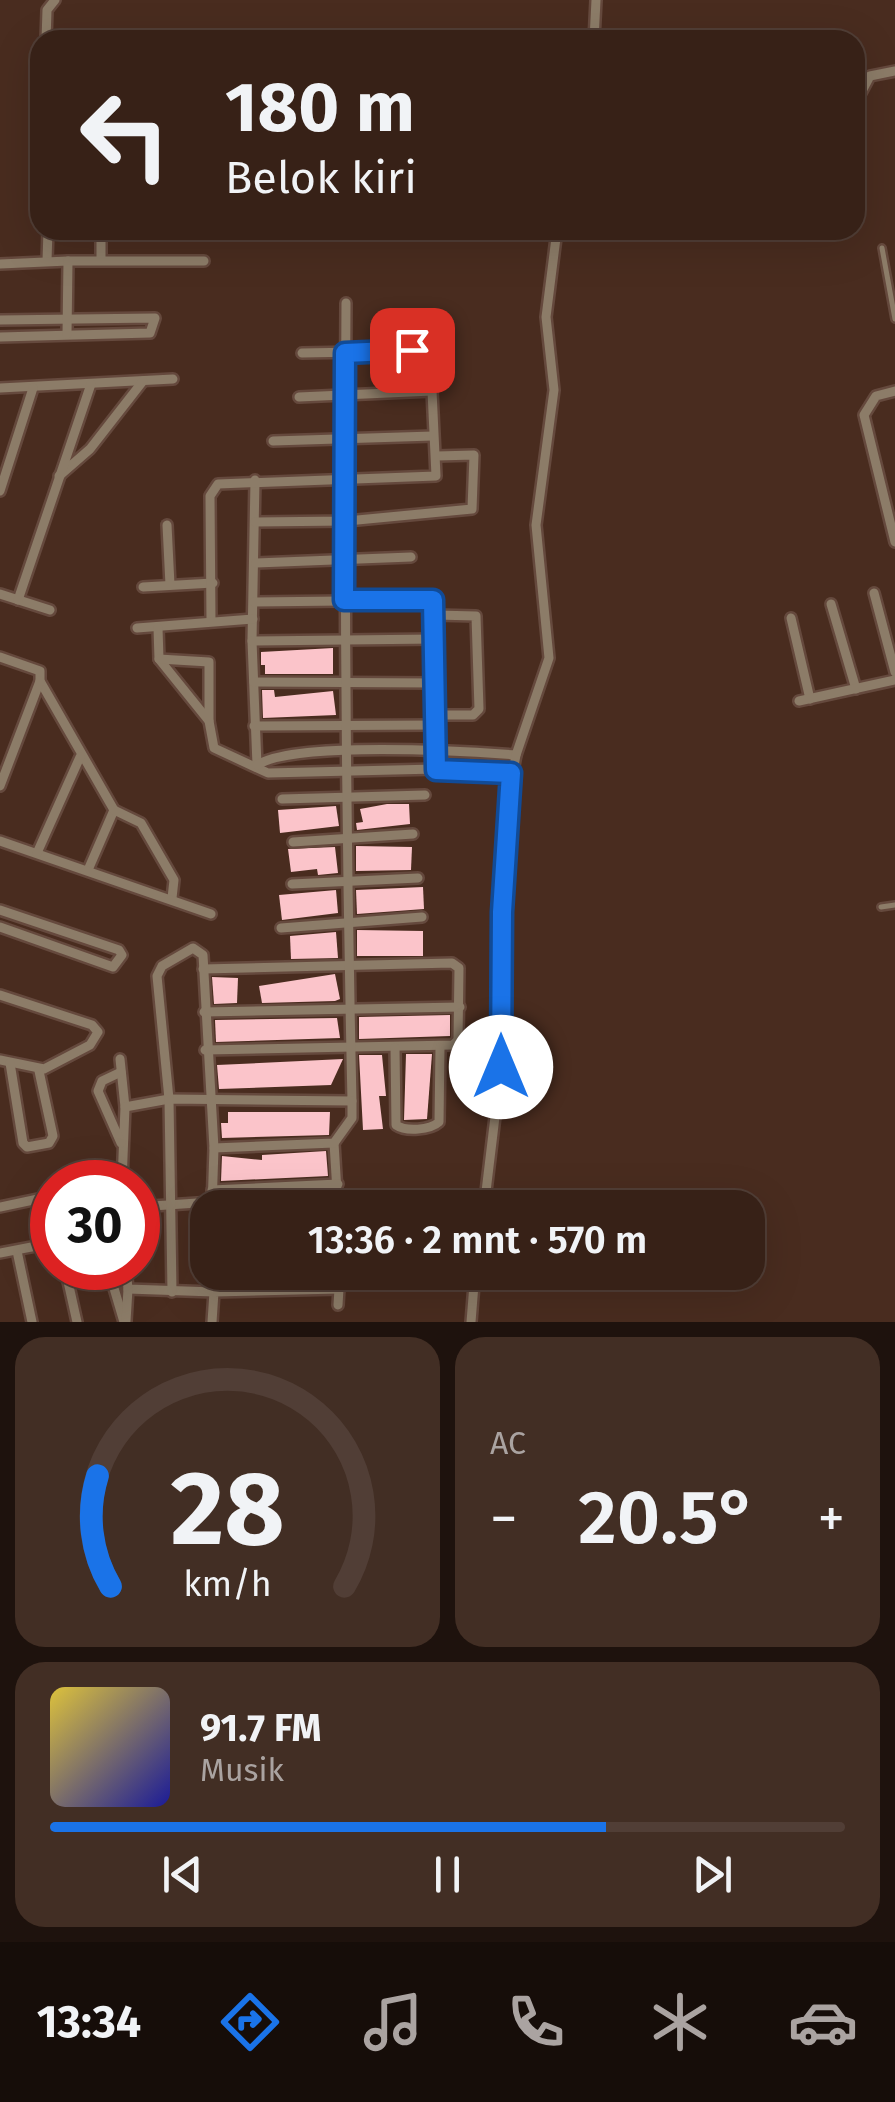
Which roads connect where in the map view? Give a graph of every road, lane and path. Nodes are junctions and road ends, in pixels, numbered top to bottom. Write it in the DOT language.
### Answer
graph roads {
  1 [pos="54,0"];
  2 [pos="596,0"];
  3 [pos="46,30"];
  4 [pos="594,30"];
  5 [pos="895,71"];
  6 [pos="865,85"];
  7 [pos="48,240"];
  8 [pos="102,240"];
  9 [pos="556,240"];
  10 [pos="882,248"];
  11 [pos="102,260"];
  12 [pos="47,261"];
  13 [pos="68,261"];
  14 [pos="204,261"];
  15 [pos="0,264"];
  16 [pos="346,303"];
  17 [pos="67,318"];
  18 [pos="895,319"];
  19 [pos="0,320"];
  20 [pos="67,334"];
  21 [pos="0,337"];
  22 [pos="302,353"];
  23 [pos="345,353"];
  24 [pos="173,380"];
  25 [pos="143,381"];
  26 [pos="91,384"];
  27 [pos="0,388"];
  28 [pos="33,388"];
  29 [pos="432,391"];
  30 [pos="895,392"];
  31 [pos="299,397"];
  32 [pos="346,397"];
  33 [pos="433,436"];
  34 [pos="346,439"];
  35 [pos="273,441"];
  36 [pos="436,456"];
  37 [pos="57,478"];
  38 [pos="346,478"];
  39 [pos="255,480"];
  40 [pos="0,491"];
  41 [pos="347,520"];
  42 [pos="255,522"];
  43 [pos="168,525"];
  44 [pos="895,542"];
  45 [pos="410,557"];
  46 [pos="348,562"];
  47 [pos="256,563"];
  48 [pos="213,583"];
  49 [pos="170,585"];
  50 [pos="143,588"];
  51 [pos="874,593"];
  52 [pos="0,594"];
  53 [pos="18,600"];
  54 [pos="344,600"];
  55 [pos="254,602"];
  56 [pos="831,604"];
  57 [pos="50,610"];
  58 [pos="436,615"];
  59 [pos="791,618"];
  60 [pos="253,620"];
  61 [pos="212,621"];
  62 [pos="137,628"];
  63 [pos="158,628"];
  64 [pos="436,639"];
  65 [pos="252,641"];
  66 [pos="342,642"];
  67 [pos="0,657"];
  68 [pos="158,658"];
  69 [pos="895,672"];
  70 [pos="895,680"];
  71 [pos="40,681"];
  72 [pos="254,682"];
  73 [pos="437,684"];
  74 [pos="343,685"];
  75 [pos="856,689"];
  76 [pos="810,699"];
  77 [pos="798,701"];
  78 [pos="437,720"];
  79 [pos="208,721"];
  80 [pos="254,726"];
  81 [pos="346,728"];
  82 [pos="437,750"];
  83 [pos="345,752"];
  84 [pos="516,754"];
  85 [pos="80,757"];
  86 [pos="257,765"];
  87 [pos="436,770"];
  88 [pos="347,772"];
  89 [pos="511,773"];
  90 [pos="0,786"];
  91 [pos="424,794"];
  92 [pos="347,796"];
  93 [pos="282,799"];
  94 [pos="114,810"];
  95 [pos="413,834"];
  96 [pos="346,836"];
  97 [pos="0,840"];
  98 [pos="293,842"];
  99 [pos="38,853"];
  100 [pos="88,870"];
  101 [pos="418,878"];
  102 [pos="346,880"];
  103 [pos="292,884"];
  104 [pos="172,898"];
  105 [pos="895,905"];
  106 [pos="881,906"];
  107 [pos="0,910"];
  108 [pos="211,914"];
  109 [pos="422,917"];
  110 [pos="346,922"];
  111 [pos="0,927"];
  112 [pos="282,928"];
  113 [pos="346,966"];
  114 [pos="203,969"];
  115 [pos="0,995"];
  116 [pos="348,1006"];
  117 [pos="460,1007"];
  118 [pos="204,1012"];
  119 [pos="350,1047"];
  120 [pos="394,1048"];
  121 [pos="440,1048"];
  122 [pos="205,1050"];
  123 [pos="120,1059"];
  124 [pos="5,1061"];
  125 [pos="38,1071"];
  126 [pos="121,1072"];
  127 [pos="169,1099"];
  128 [pos="209,1099"];
  129 [pos="352,1100"];
  130 [pos="126,1107"];
  131 [pos="334,1142"];
  132 [pos="122,1146"];
  133 [pos="214,1148"];
  134 [pos="121,1160"];
  135 [pos="338,1184"];
  136 [pos="212,1190"];
  137 [pos="291,1190"];
  138 [pos="338,1190"];
  139 [pos="486,1190"];
  140 [pos="30,1201"];
  141 [pos="190,1202"];
  142 [pos="170,1204"];
  143 [pos="160,1205"];
  144 [pos="0,1207"];
  145 [pos="30,1248"];
  146 [pos="17,1251"];
  147 [pos="0,1254"];
  148 [pos="70,1290"];
  149 [pos="115,1290"];
  150 [pos="128,1290"];
  151 [pos="143,1290"];
  152 [pos="297,1290"];
  153 [pos="339,1290"];
  154 [pos="473,1290"];
  155 [pos="172,1292"];
  156 [pos="214,1292"];
  157 [pos="338,1306"];
  158 [pos="32,1322"];
  159 [pos="77,1322"];
  160 [pos="125,1322"];
  161 [pos="212,1322"];
  162 [pos="470,1322"];
  1 -- 3 [label="street"];
  2 -- 4 [label="street"];
  5 -- 6 [label="street"];
  7 -- 12 [label="street"];
  8 -- 11 [label="street"];
  9 -- 84 [label="street"];
  10 -- 18 [label="lane"];
  11 -- 13 [label="street"];
  11 -- 14 [label="street"];
  12 -- 13 [label="street"];
  12 -- 15 [label="street"];
  13 -- 17 [label="street"];
  16 -- 23 [label="street"];
  17 -- 19 [label="street"];
  17 -- 20 [label="street"];
  17 -- 20 [label="street"];
  20 -- 21 [label="street"];
  22 -- 23 [label="street"];
  23 -- 29 [label="street"];
  23 -- 32 [label="street"];
  24 -- 25 [label="street"];
  25 -- 26 [label="street"];
  25 -- 37 [label="street"];
  26 -- 28 [label="street"];
  26 -- 37 [label="street"];
  27 -- 28 [label="street"];
  28 -- 40 [label="street"];
  29 -- 32 [label="street"];
  29 -- 33 [label="street"];
  30 -- 44 [label="street"];
  31 -- 32 [label="street"];
  32 -- 34 [label="street"];
  33 -- 34 [label="street"];
  33 -- 36 [label="street"];
  34 -- 35 [label="street"];
  34 -- 38 [label="street"];
  36 -- 38 [label="street"];
  36 -- 41 [label="street"];
  37 -- 53 [label="street"];
  38 -- 39 [label="street"];
  38 -- 41 [label="street"];
  39 -- 42 [label="street"];
  39 -- 48 [label="street"];
  41 -- 42 [label="street"];
  41 -- 46 [label="street"];
  42 -- 47 [label="street"];
  43 -- 49 [label="street"];
  45 -- 46 [label="street"];
  46 -- 47 [label="street"];
  46 -- 54 [label="street"];
  47 -- 55 [label="street"];
  48 -- 49 [label="street"];
  48 -- 61 [label="street"];
  49 -- 50 [label="street"];
  51 -- 69 [label="street"];
  52 -- 53 [label="street"];
  53 -- 57 [label="street"];
  54 -- 55 [label="street"];
  54 -- 58 [label="street"];
  54 -- 66 [label="street"];
  55 -- 60 [label="street"];
  56 -- 75 [label="street"];
  58 -- 64 [label="street"];
  58 -- 78 [label="street"];
  59 -- 76 [label="street"];
  60 -- 61 [label="street"];
  60 -- 65 [label="street"];
  61 -- 63 [label="street"];
  62 -- 63 [label="street"];
  63 -- 68 [label="street"];
  64 -- 66 [label="street"];
  64 -- 73 [label="street"];
  65 -- 66 [label="street"];
  65 -- 72 [label="street"];
  66 -- 74 [label="street"];
  67 -- 71 [label="street"];
  68 -- 79 [label="street"];
  68 -- 79 [label="street"];
  70 -- 75 [label="street"];
  71 -- 85 [label="street"];
  71 -- 90 [label="street"];
  72 -- 74 [label="street"];
  72 -- 80 [label="street"];
  73 -- 74 [label="street"];
  73 -- 78 [label="street"];
  74 -- 81 [label="street"];
  75 -- 76 [label="street"];
  76 -- 77 [label="street"];
  78 -- 81 [label="street"];
  78 -- 82 [label="street"];
  79 -- 86 [label="street"];
  80 -- 81 [label="street"];
  80 -- 86 [label="street"];
  81 -- 83 [label="street"];
  82 -- 83 [label="street"];
  82 -- 84 [label="street"];
  82 -- 87 [label="street"];
  83 -- 86 [label="street"];
  83 -- 88 [label="street"];
  84 -- 89 [label="street"];
  85 -- 94 [label="street"];
  85 -- 99 [label="street"];
  86 -- 88 [label="street"];
  87 -- 88 [label="street"];
  87 -- 89 [label="street"];
  88 -- 92 [label="street"];
  89 -- 139 [label="street"];
  91 -- 92 [label="street"];
  92 -- 93 [label="street"];
  92 -- 96 [label="street"];
  94 -- 100 [label="street"];
  94 -- 104 [label="street"];
  95 -- 96 [label="street"];
  96 -- 98 [label="street"];
  96 -- 102 [label="street"];
  97 -- 99 [label="street"];
  99 -- 100 [label="street"];
  100 -- 104 [label="street"];
  101 -- 102 [label="street"];
  102 -- 103 [label="street"];
  102 -- 110 [label="street"];
  104 -- 108 [label="street"];
  105 -- 106 [label="lane"];
  107 -- 111 [label="street"];
  109 -- 110 [label="street"];
  110 -- 112 [label="street"];
  110 -- 113 [label="street"];
  113 -- 114 [label="street"];
  113 -- 116 [label="street"];
  113 -- 117 [label="street"];
  114 -- 118 [label="street"];
  114 -- 127 [label="street"];
  115 -- 125 [label="street"];
  116 -- 117 [label="street"];
  116 -- 118 [label="street"];
  116 -- 119 [label="street"];
  117 -- 121 [label="street"];
  118 -- 122 [label="street"];
  119 -- 120 [label="street"];
  119 -- 122 [label="street"];
  119 -- 129 [label="street"];
  120 -- 121 [label="street"];
  120 -- 121 [label="street"];
  122 -- 128 [label="street"];
  123 -- 126 [label="street"];
  124 -- 125 [label="street"];
  124 -- 125 [label="street"];
  126 -- 130 [label="street"];
  126 -- 132 [label="street"];
  127 -- 128 [label="street"];
  127 -- 130 [label="street"];
  127 -- 142 [label="street"];
  128 -- 129 [label="street"];
  128 -- 133 [label="street"];
  129 -- 131 [label="street"];
  130 -- 132 [label="street"];
  131 -- 133 [label="street"];
  131 -- 135 [label="street"];
  132 -- 134 [label="street"];
  133 -- 136 [label="street"];
  135 -- 137 [label="street"];
  135 -- 138 [label="street"];
  140 -- 144 [label="street"];
  141 -- 142 [label="street"];
  142 -- 143 [label="street"];
  142 -- 155 [label="street"];
  145 -- 146 [label="street"];
  146 -- 147 [label="street"];
  146 -- 158 [label="street"];
  148 -- 159 [label="street"];
  149 -- 160 [label="street"];
  150 -- 160 [label="street"];
  151 -- 155 [label="street"];
  152 -- 156 [label="street"];
  153 -- 157 [label="street"];
  154 -- 162 [label="street"];
  155 -- 156 [label="street"];
  156 -- 161 [label="street"];
}
